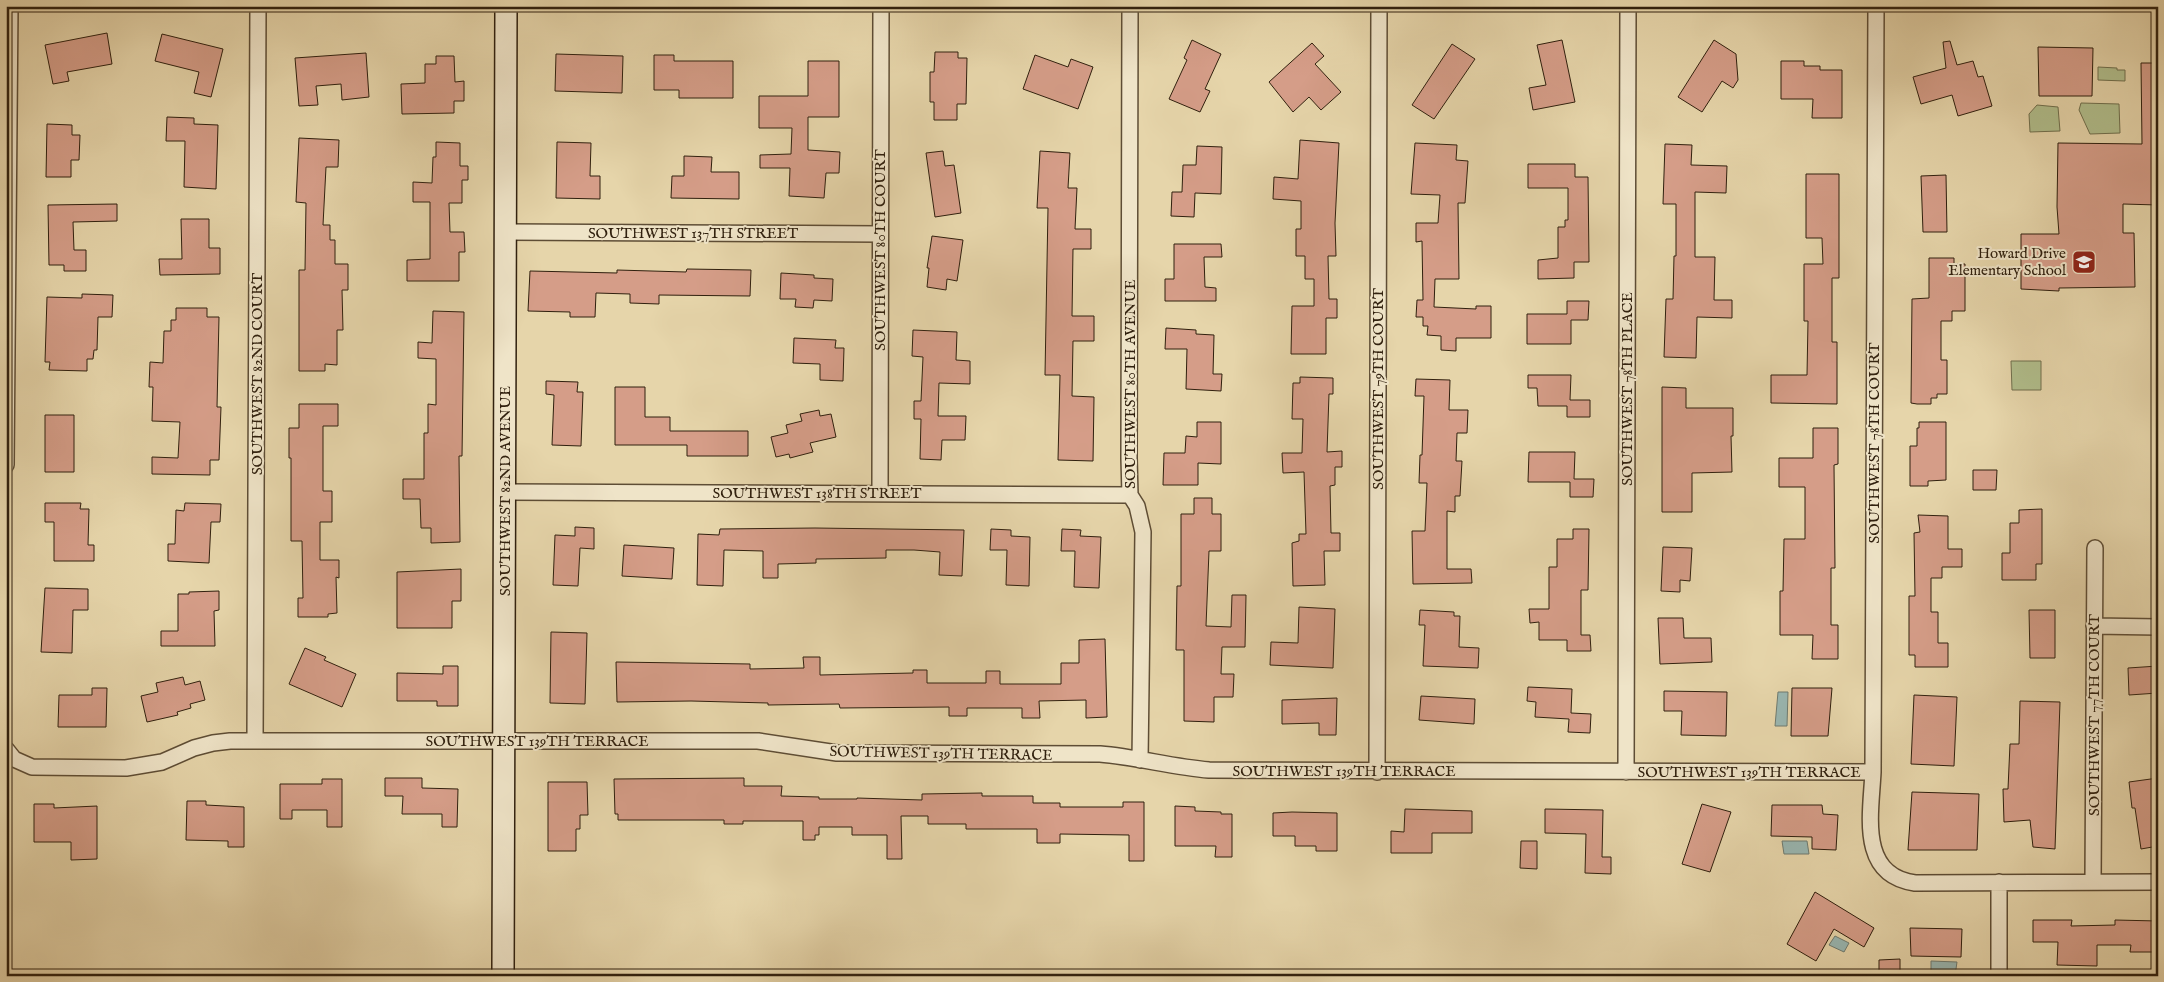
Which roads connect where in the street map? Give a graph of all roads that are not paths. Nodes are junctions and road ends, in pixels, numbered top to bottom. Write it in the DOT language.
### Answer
graph roads {
  1 [pos="10,6"];
  2 [pos="258,6"];
  3 [pos="506,6"];
  4 [pos="882,6"];
  5 [pos="1130,6"];
  6 [pos="1379,6"];
  7 [pos="1628,6"];
  8 [pos="1876,6"];
  9 [pos="506,232"];
  10 [pos="880,234"];
  11 [pos="6,465"];
  12 [pos="504,492"];
  13 [pos="880,493"];
  14 [pos="1130,495"];
  15 [pos="2095,548"];
  16 [pos="2094,626"];
  17 [pos="2158,627"];
  18 [pos="255,741"];
  19 [pos="504,742"];
  20 [pos="10,754"];
  21 [pos="1140,760"];
  22 [pos="1377,772"];
  23 [pos="1626,772"];
  24 [pos="1873,772"];
  25 [pos="1999,882"];
  26 [pos="2093,882"];
  27 [pos="2158,882"];
  28 [pos="503,975"];
  29 [pos="1999,976"];
  1 -- 11 [label="street"];
  2 -- 18 [label="street, SOUTHWEST 82ND COURT"];
  3 -- 9 [label="street, SOUTHWEST 82ND AVENUE"];
  4 -- 10 [label="street, SOUTHWEST 80TH COURT"];
  5 -- 14 [label="street, SOUTHWEST 80TH AVENUE"];
  6 -- 22 [label="street, SOUTHWEST 79TH COURT"];
  7 -- 23 [label="street, SOUTHWEST 78TH PLACE"];
  8 -- 24 [label="street, SOUTHWEST 78TH COURT"];
  9 -- 10 [label="street, SOUTHWEST 137TH STREET"];
  9 -- 12 [label="street, SOUTHWEST 82ND AVENUE"];
  10 -- 13 [label="street, SOUTHWEST 80TH COURT"];
  12 -- 13 [label="street, SOUTHWEST 138TH STREET"];
  12 -- 19 [label="street, SOUTHWEST 82ND AVENUE"];
  13 -- 14 [label="street, SOUTHWEST 138TH STREET"];
  14 -- 21 [label="street, SOUTHWEST 80TH AVENUE"];
  15 -- 16 [label="street, SOUTHWEST 77TH COURT"];
  16 -- 17 [label="street"];
  16 -- 26 [label="street, SOUTHWEST 77TH COURT"];
  18 -- 19 [label="street, SOUTHWEST 139TH TERRACE"];
  18 -- 20 [label="street, SOUTHWEST 139TH TERRACE"];
  19 -- 21 [label="street, SOUTHWEST 139TH TERRACE"];
  19 -- 28 [label="street, SOUTHWEST 82ND AVENUE"];
  21 -- 22 [label="street, SOUTHWEST 139TH TERRACE"];
  22 -- 23 [label="street, SOUTHWEST 139TH TERRACE"];
  23 -- 24 [label="street, SOUTHWEST 139TH TERRACE"];
  24 -- 25 [label="street, SOUTHWEST 78TH COURT"];
  25 -- 26 [label="street"];
  25 -- 29 [label="street"];
  26 -- 27 [label="street"];
}
